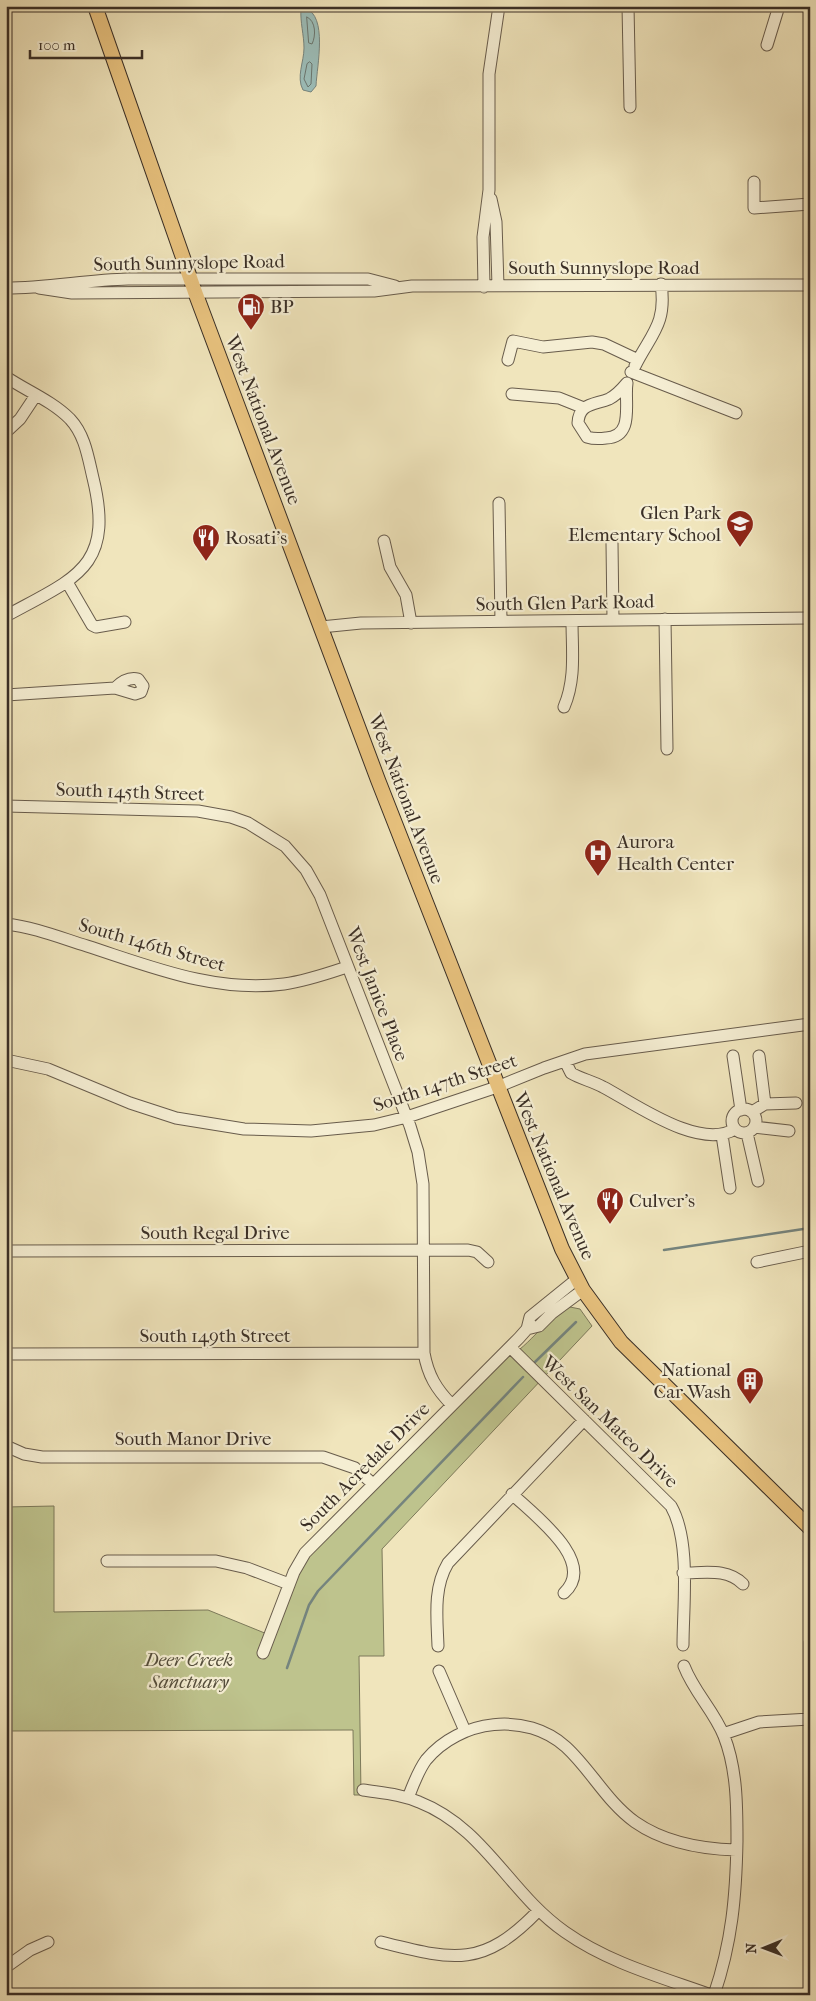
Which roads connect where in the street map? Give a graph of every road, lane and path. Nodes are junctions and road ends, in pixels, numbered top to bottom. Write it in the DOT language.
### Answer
graph roads {
  1 [pos="95,6"];
  2 [pos="499,6"];
  3 [pos="628,6"];
  4 [pos="779,6"];
  5 [pos="767,44"];
  6 [pos="630,107"];
  7 [pos="754,182"];
  8 [pos="489,190"];
  9 [pos="810,204"];
  10 [pos="661,284"];
  11 [pos="810,285"];
  12 [pos="193,286"];
  13 [pos="498,286"];
  14 [pos="484,287"];
  15 [pos="6,288"];
  16 [pos="508,360"];
  17 [pos="638,360"];
  18 [pos="6,377"];
  19 [pos="629,377"];
  20 [pos="512,394"];
  21 [pos="36,396"];
  22 [pos="584,408"];
  23 [pos="736,413"];
  24 [pos="6,432"];
  25 [pos="499,503"];
  26 [pos="384,541"];
  27 [pos="612,543"];
  28 [pos="67,582"];
  29 [pos="6,616"];
  30 [pos="810,618"];
  31 [pos="572,620"];
  32 [pos="613,620"];
  33 [pos="665,620"];
  34 [pos="125,622"];
  35 [pos="501,622"];
  36 [pos="411,623"];
  37 [pos="321,627"];
  38 [pos="115,688"];
  39 [pos="6,695"];
  40 [pos="564,707"];
  41 [pos="667,749"];
  42 [pos="6,806"];
  43 [pos="277,840"];
  44 [pos="6,924"];
  45 [pos="347,967"];
  46 [pos="810,1024"];
  47 [pos="733,1056"];
  48 [pos="759,1056"];
  49 [pos="6,1060"];
  50 [pos="565,1060"];
  51 [pos="497,1087"];
  52 [pos="796,1103"];
  53 [pos="765,1104"];
  54 [pos="746,1111"];
  55 [pos="407,1117"];
  56 [pos="735,1129"];
  57 [pos="751,1130"];
  58 [pos="789,1131"];
  59 [pos="722,1135"];
  60 [pos="758,1181"];
  61 [pos="730,1188"];
  62 [pos="424,1250"];
  63 [pos="6,1251"];
  64 [pos="810,1251"];
  65 [pos="488,1262"];
  66 [pos="757,1262"];
  67 [pos="580,1285"];
  68 [pos="510,1347"];
  69 [pos="424,1353"];
  70 [pos="6,1354"];
  71 [pos="452,1405"];
  72 [pos="584,1420"];
  73 [pos="6,1446"];
  74 [pos="373,1484"];
  75 [pos="512,1494"];
  76 [pos="810,1528"];
  77 [pos="107,1561"];
  78 [pos="683,1573"];
  79 [pos="290,1584"];
  80 [pos="743,1584"];
  81 [pos="564,1593"];
  82 [pos="810,1643"];
  83 [pos="683,1645"];
  84 [pos="438,1646"];
  85 [pos="263,1652"];
  86 [pos="684,1666"];
  87 [pos="439,1671"];
  88 [pos="810,1710"];
  89 [pos="810,1719"];
  90 [pos="465,1731"];
  91 [pos="724,1734"];
  92 [pos="363,1790"];
  93 [pos="408,1798"];
  94 [pos="736,1850"];
  95 [pos="538,1911"];
  96 [pos="48,1942"];
  97 [pos="381,1942"];
  98 [pos="6,1967"];
  99 [pos="712,1995"];
  1 -- 12 [label="main road, West National Avenue"];
  2 -- 8 [label="street"];
  3 -- 6 [label="street"];
  4 -- 5 [label="street"];
  7 -- 9 [label="street"];
  8 -- 13 [label="street"];
  8 -- 14 [label="street"];
  10 -- 11 [label="street, South Sunnyslope Road"];
  10 -- 13 [label="street, South Sunnyslope Road"];
  10 -- 17 [label="street"];
  12 -- 14 [label="street, South Sunnyslope Road"];
  12 -- 15 [label="street, South Sunnyslope Road"];
  12 -- 37 [label="main road, West National Avenue"];
  13 -- 14 [label="street, South Sunnyslope Road"];
  16 -- 17 [label="street"];
  17 -- 19 [label="street"];
  18 -- 21 [label="street"];
  19 -- 22 [label="street"];
  19 -- 22 [label="street"];
  19 -- 23 [label="street"];
  20 -- 22 [label="street"];
  21 -- 24 [label="street"];
  21 -- 28 [label="street"];
  25 -- 35 [label="street"];
  26 -- 36 [label="street"];
  27 -- 32 [label="street"];
  28 -- 29 [label="street"];
  28 -- 34 [label="street"];
  30 -- 33 [label="street, South Glen Park Road"];
  31 -- 32 [label="street, South Glen Park Road"];
  31 -- 35 [label="street, South Glen Park Road"];
  31 -- 40 [label="street"];
  32 -- 33 [label="street, South Glen Park Road"];
  33 -- 41 [label="street"];
  35 -- 36 [label="street, South Glen Park Road"];
  36 -- 37 [label="street, South Glen Park Road"];
  37 -- 51 [label="main road, West National Avenue"];
  38 -- 39 [label="street"];
  42 -- 43 [label="street, South 145th Street"];
  43 -- 45 [label="street, West Janice Place"];
  44 -- 45 [label="street, South 146th Street"];
  45 -- 55 [label="street, West Janice Place"];
  46 -- 50 [label="street, South 147th Street"];
  47 -- 54 [label="street"];
  48 -- 53 [label="street"];
  49 -- 55 [label="street, South 147th Street"];
  50 -- 51 [label="street, South 147th Street"];
  50 -- 59 [label="street"];
  51 -- 55 [label="street, South 147th Street"];
  51 -- 67 [label="main road, West National Avenue"];
  52 -- 53 [label="street"];
  53 -- 54 [label="street"];
  54 -- 56 [label="street"];
  54 -- 57 [label="street"];
  55 -- 62 [label="street, West Janice Place"];
  56 -- 57 [label="street"];
  56 -- 59 [label="street"];
  57 -- 58 [label="street"];
  57 -- 60 [label="street"];
  59 -- 61 [label="street"];
  62 -- 63 [label="street, South Regal Drive"];
  62 -- 65 [label="street, South Regal Drive"];
  62 -- 69 [label="street, West Janice Place"];
  64 -- 66 [label="street"];
  67 -- 68 [label="street, South Acredale Drive"];
  67 -- 76 [label="main road, West National Avenue"];
  68 -- 71 [label="street, South Acredale Drive"];
  68 -- 72 [label="street, West San Mateo Drive"];
  69 -- 70 [label="street, South 149th Street"];
  69 -- 71 [label="street, West Janice Place"];
  71 -- 74 [label="street, South Acredale Drive"];
  72 -- 75 [label="street"];
  72 -- 78 [label="street, West San Mateo Drive"];
  73 -- 74 [label="street, South Manor Drive"];
  74 -- 79 [label="street, South Acredale Drive"];
  75 -- 81 [label="street"];
  75 -- 84 [label="street"];
  77 -- 79 [label="street"];
  78 -- 80 [label="street"];
  78 -- 83 [label="street, West San Mateo Drive"];
  79 -- 85 [label="street, South Acredale Drive"];
  82 -- 88 [label="street"];
  86 -- 91 [label="street"];
  87 -- 90 [label="street"];
  89 -- 91 [label="street"];
  90 -- 93 [label="street"];
  90 -- 94 [label="street"];
  91 -- 94 [label="street"];
  92 -- 93 [label="street"];
  93 -- 95 [label="street"];
  94 -- 99 [label="street"];
  95 -- 97 [label="street"];
  95 -- 99 [label="street"];
  96 -- 98 [label="street"];
}
